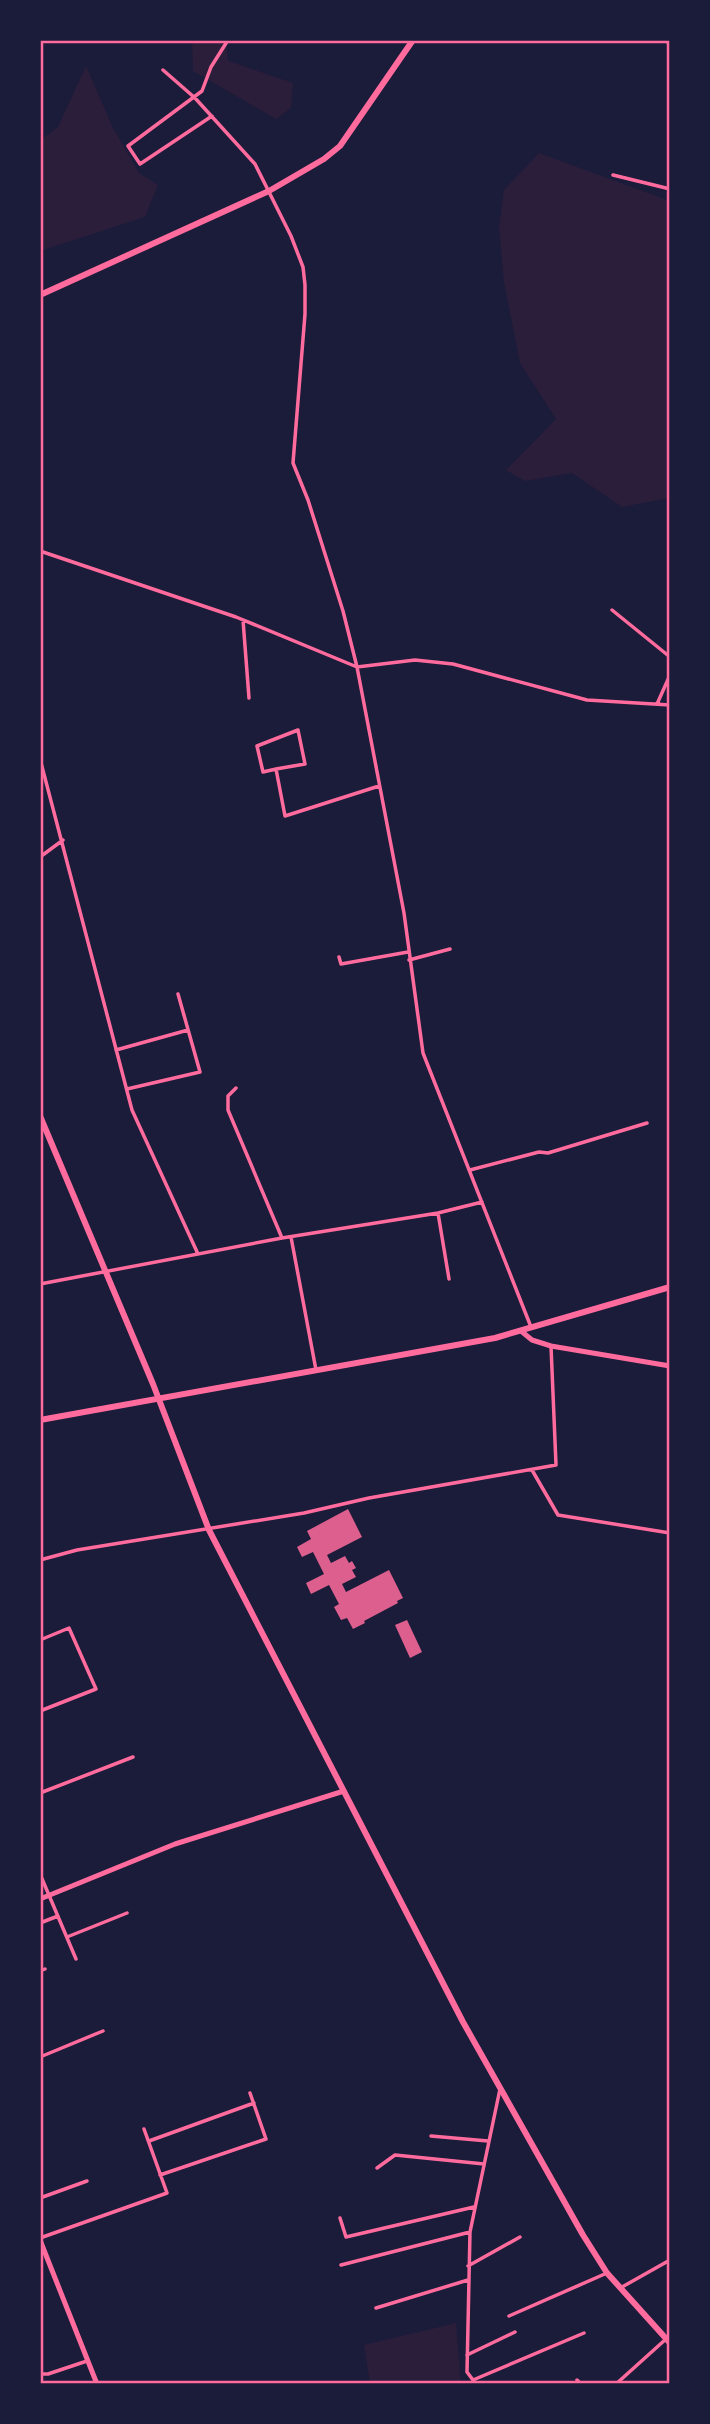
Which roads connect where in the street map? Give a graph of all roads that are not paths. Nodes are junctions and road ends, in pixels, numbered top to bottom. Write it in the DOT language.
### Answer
graph roads {
  1 [pos="229,40"];
  2 [pos="413,40"];
  3 [pos="163,70"];
  4 [pos="195,97"];
  5 [pos="213,116"];
  6 [pos="613,175"];
  7 [pos="670,189"];
  8 [pos="270,191"];
  9 [pos="40,295"];
  10 [pos="40,551"];
  11 [pos="612,610"];
  12 [pos="243,620"];
  13 [pos="670,657"];
  14 [pos="357,667"];
  15 [pos="670,675"];
  16 [pos="249,698"];
  17 [pos="656,704"];
  18 [pos="670,705"];
  19 [pos="40,759"];
  20 [pos="276,769"];
  21 [pos="379,786"];
  22 [pos="63,840"];
  23 [pos="40,858"];
  24 [pos="450,949"];
  25 [pos="408,952"];
  26 [pos="339,957"];
  27 [pos="409,960"];
  28 [pos="178,994"];
  29 [pos="188,1030"];
  30 [pos="116,1050"];
  31 [pos="236,1088"];
  32 [pos="127,1089"];
  33 [pos="40,1116"];
  34 [pos="647,1123"];
  35 [pos="470,1170"];
  36 [pos="482,1202"];
  37 [pos="438,1213"];
  38 [pos="291,1237"];
  39 [pos="282,1238"];
  40 [pos="198,1254"];
  41 [pos="106,1272"];
  42 [pos="449,1279"];
  43 [pos="40,1284"];
  44 [pos="670,1287"];
  45 [pos="531,1329"];
  46 [pos="521,1331"];
  47 [pos="551,1346"];
  48 [pos="670,1366"];
  49 [pos="316,1370"];
  50 [pos="158,1398"];
  51 [pos="40,1420"];
  52 [pos="532,1469"];
  53 [pos="209,1530"];
  54 [pos="670,1533"];
  55 [pos="40,1560"];
  56 [pos="40,1640"];
  57 [pos="40,1712"];
  58 [pos="133,1757"];
  59 [pos="344,1791"];
  60 [pos="40,1793"];
  61 [pos="40,1874"];
  62 [pos="49,1896"];
  63 [pos="40,1899"];
  64 [pos="127,1913"];
  65 [pos="58,1916"];
  66 [pos="40,1923"];
  67 [pos="67,1938"];
  68 [pos="76,1959"];
  69 [pos="103,2031"];
  70 [pos="40,2057"];
  71 [pos="500,2087"];
  72 [pos="250,2093"];
  73 [pos="254,2103"];
  74 [pos="144,2129"];
  75 [pos="431,2136"];
  76 [pos="149,2141"];
  77 [pos="488,2141"];
  78 [pos="484,2164"];
  79 [pos="377,2168"];
  80 [pos="160,2175"];
  81 [pos="87,2181"];
  82 [pos="40,2198"];
  83 [pos="474,2207"];
  84 [pos="340,2218"];
  85 [pos="470,2232"];
  86 [pos="520,2237"];
  87 [pos="40,2239"];
  88 [pos="670,2260"];
  89 [pos="341,2265"];
  90 [pos="468,2266"];
  91 [pos="607,2273"];
  92 [pos="468,2280"];
  93 [pos="620,2288"];
  94 [pos="376,2308"];
  95 [pos="509,2316"];
  96 [pos="515,2332"];
  97 [pos="584,2333"];
  98 [pos="668,2341"];
  99 [pos="467,2354"];
  100 [pos="88,2361"];
  101 [pos="40,2374"];
  102 [pos="473,2382"];
  103 [pos="97,2384"];
  104 [pos="616,2384"];
  1 -- 4 [label="street"];
  2 -- 8 [label="main road"];
  3 -- 4 [label="street"];
  4 -- 5 [label="street"];
  4 -- 5 [label="street"];
  5 -- 8 [label="street"];
  6 -- 7 [label="street"];
  8 -- 9 [label="main road"];
  8 -- 14 [label="street"];
  10 -- 12 [label="street"];
  11 -- 13 [label="street"];
  12 -- 14 [label="street"];
  12 -- 16 [label="street"];
  14 -- 17 [label="street"];
  14 -- 21 [label="street"];
  15 -- 17 [label="street"];
  17 -- 18 [label="street"];
  19 -- 22 [label="street"];
  20 -- 20 [label="street"];
  20 -- 21 [label="street"];
  21 -- 25 [label="street"];
  22 -- 23 [label="street"];
  22 -- 30 [label="street"];
  24 -- 27 [label="street"];
  25 -- 26 [label="street"];
  25 -- 27 [label="street"];
  27 -- 35 [label="street"];
  28 -- 29 [label="street"];
  29 -- 30 [label="street"];
  29 -- 32 [label="street"];
  30 -- 32 [label="street"];
  31 -- 39 [label="street"];
  32 -- 40 [label="street"];
  33 -- 41 [label="main road"];
  34 -- 35 [label="street"];
  35 -- 36 [label="street"];
  36 -- 37 [label="street"];
  36 -- 45 [label="street"];
  37 -- 38 [label="street"];
  37 -- 42 [label="street"];
  38 -- 39 [label="street"];
  38 -- 49 [label="street"];
  39 -- 40 [label="street"];
  40 -- 41 [label="street"];
  41 -- 43 [label="street"];
  41 -- 50 [label="main road"];
  44 -- 45 [label="main road"];
  45 -- 46 [label="main road"];
  46 -- 47 [label="street"];
  46 -- 49 [label="main road"];
  47 -- 48 [label="street"];
  47 -- 52 [label="street"];
  49 -- 50 [label="main road"];
  50 -- 51 [label="main road"];
  50 -- 53 [label="main road"];
  52 -- 53 [label="street"];
  52 -- 54 [label="street"];
  53 -- 55 [label="street"];
  53 -- 59 [label="main road"];
  56 -- 57 [label="street"];
  58 -- 60 [label="street"];
  59 -- 62 [label="street"];
  59 -- 71 [label="main road"];
  61 -- 62 [label="street"];
  62 -- 63 [label="street"];
  62 -- 65 [label="street"];
  64 -- 67 [label="street"];
  65 -- 66 [label="street"];
  65 -- 67 [label="street"];
  67 -- 68 [label="street"];
  69 -- 70 [label="street"];
  71 -- 77 [label="street"];
  71 -- 91 [label="main road"];
  72 -- 73 [label="street"];
  73 -- 76 [label="street"];
  73 -- 80 [label="street"];
  74 -- 76 [label="street"];
  75 -- 77 [label="street"];
  76 -- 80 [label="street"];
  77 -- 78 [label="street"];
  78 -- 79 [label="street"];
  78 -- 83 [label="street"];
  80 -- 87 [label="street"];
  81 -- 82 [label="street"];
  83 -- 84 [label="street"];
  83 -- 85 [label="street"];
  85 -- 89 [label="street"];
  85 -- 90 [label="street"];
  86 -- 90 [label="street"];
  87 -- 100 [label="street"];
  88 -- 93 [label="street"];
  90 -- 92 [label="street"];
  91 -- 93 [label="main road"];
  91 -- 95 [label="street"];
  92 -- 94 [label="street"];
  92 -- 99 [label="street"];
  93 -- 98 [label="main road"];
  96 -- 99 [label="street"];
  97 -- 102 [label="street"];
  98 -- 104 [label="street"];
  99 -- 102 [label="street"];
  100 -- 101 [label="street"];
  100 -- 103 [label="street"];
}
